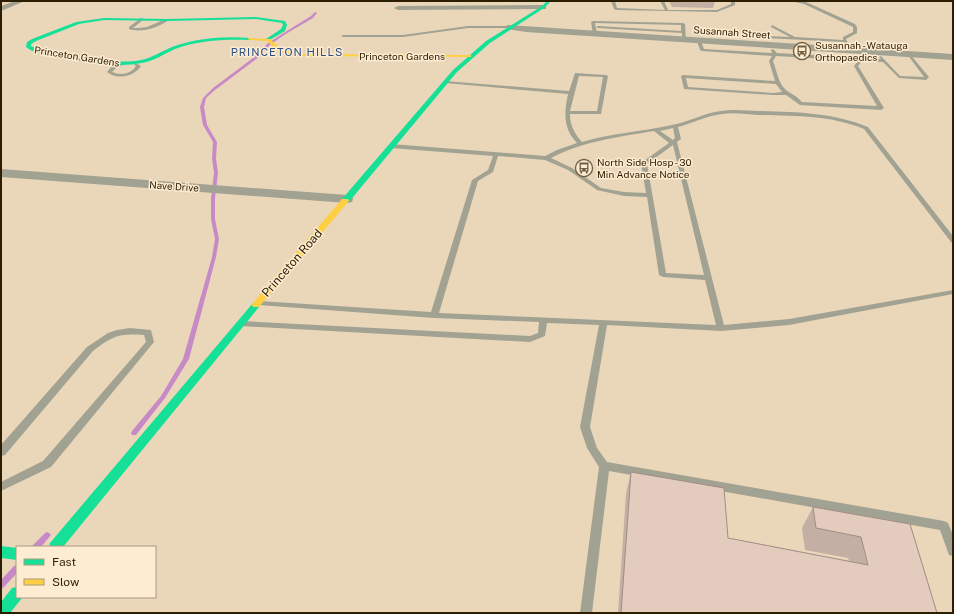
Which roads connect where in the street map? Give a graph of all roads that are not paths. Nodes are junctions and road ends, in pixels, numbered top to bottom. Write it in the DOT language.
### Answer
graph roads {
  1 [pos="21,1"];
  2 [pos="613,1"];
  3 [pos="662,1"];
  4 [pos="733,1"];
  5 [pos="766,1"];
  6 [pos="787,1"];
  7 [pos="546,4"];
  8 [pos="398,8"];
  9 [pos="1,9"];
  10 [pos="666,11"];
  11 [pos="142,20"];
  12 [pos="167,20"];
  13 [pos="772,26"];
  14 [pos="510,27"];
  15 [pos="594,30"];
  16 [pos="343,36"];
  17 [pos="684,36"];
  18 [pos="766,37"];
  19 [pos="796,39"];
  20 [pos="268,40"];
  21 [pos="699,41"];
  22 [pos="846,42"];
  23 [pos="772,45"];
  24 [pos="849,50"];
  25 [pos="877,52"];
  26 [pos="774,54"];
  27 [pos="909,54"];
  28 [pos="470,56"];
  29 [pos="953,57"];
  30 [pos="861,60"];
  31 [pos="885,61"];
  32 [pos="134,62"];
  33 [pos="123,63"];
  34 [pos="445,82"];
  35 [pos="778,82"];
  36 [pos="571,93"];
  37 [pos="787,93"];
  38 [pos="568,112"];
  39 [pos="675,127"];
  40 [pos="656,130"];
  41 [pos="675,143"];
  42 [pos="581,144"];
  43 [pos="391,146"];
  44 [pos="496,154"];
  45 [pos="546,158"];
  46 [pos="1,174"];
  47 [pos="650,195"];
  48 [pos="347,199"];
  49 [pos="953,241"];
  50 [pos="708,278"];
  51 [pos="953,292"];
  52 [pos="258,303"];
  53 [pos="434,315"];
  54 [pos="543,320"];
  55 [pos="603,323"];
  56 [pos="242,324"];
  57 [pos="721,328"];
  58 [pos="1,452"];
  59 [pos="604,466"];
  60 [pos="1,487"];
  61 [pos="56,546"];
  62 [pos="953,551"];
  63 [pos="1,552"];
  64 [pos="16,554"];
  65 [pos="16,594"];
  66 [pos="1,613"];
  67 [pos="586,613"];
  1 -- 9 [label="street"];
  2 -- 10 [label="lane"];
  3 -- 10 [label="lane"];
  4 -- 10 [label="lane"];
  5 -- 6 [label="lane"];
  6 -- 22 [label="lane"];
  7 -- 8 [label="street"];
  7 -- 14 [label="street, Princeton Road"];
  11 -- 12 [label="street, Princeton Gardens"];
  11 -- 12 [label="lane"];
  11 -- 33 [label="street, Princeton Gardens"];
  12 -- 20 [label="street, Princeton Gardens"];
  13 -- 19 [label="lane"];
  14 -- 15 [label="street, Susannah Street"];
  14 -- 16 [label="lane"];
  14 -- 28 [label="street, Princeton Road"];
  15 -- 17 [label="street, Susannah Street"];
  15 -- 17 [label="lane"];
  17 -- 21 [label="street, Susannah Street"];
  18 -- 19 [label="lane"];
  19 -- 22 [label="lane"];
  20 -- 28 [label="street, Princeton Gardens"];
  20 -- 32 [label="street, Princeton Gardens"];
  21 -- 23 [label="street, Susannah Street"];
  21 -- 26 [label="lane"];
  22 -- 24 [label="lane"];
  23 -- 24 [label="street, Susannah Street"];
  23 -- 26 [label="lane"];
  24 -- 25 [label="street, Susannah Street"];
  25 -- 27 [label="street, Susannah Street"];
  25 -- 31 [label="lane"];
  26 -- 30 [label="lane"];
  26 -- 35 [label="lane"];
  27 -- 29 [label="street, Susannah Street"];
  27 -- 31 [label="lane"];
  28 -- 34 [label="street, Princeton Road"];
  30 -- 31 [label="lane"];
  30 -- 37 [label="lane"];
  32 -- 33 [label="street, Princeton Gardens"];
  32 -- 33 [label="lane"];
  34 -- 36 [label="lane"];
  34 -- 43 [label="street, Princeton Road"];
  35 -- 37 [label="lane"];
  35 -- 37 [label="lane"];
  36 -- 38 [label="lane"];
  36 -- 38 [label="lane"];
  38 -- 42 [label="lane"];
  39 -- 40 [label="lane"];
  39 -- 41 [label="lane"];
  39 -- 49 [label="lane"];
  40 -- 41 [label="lane"];
  40 -- 42 [label="lane"];
  41 -- 47 [label="lane"];
  41 -- 50 [label="lane"];
  42 -- 45 [label="lane"];
  43 -- 44 [label="lane"];
  43 -- 48 [label="street, Princeton Road"];
  44 -- 45 [label="lane"];
  44 -- 53 [label="lane"];
  45 -- 47 [label="lane"];
  46 -- 48 [label="street, Nave Drive"];
  47 -- 50 [label="lane"];
  48 -- 52 [label="street, Princeton Road"];
  50 -- 57 [label="lane"];
  51 -- 57 [label="lane"];
  52 -- 53 [label="lane"];
  52 -- 56 [label="street, Princeton Road"];
  53 -- 54 [label="lane"];
  54 -- 55 [label="lane"];
  54 -- 56 [label="lane"];
  55 -- 57 [label="lane"];
  55 -- 59 [label="lane"];
  56 -- 61 [label="street, Princeton Road"];
  58 -- 60 [label="lane"];
  59 -- 62 [label="lane"];
  59 -- 67 [label="lane"];
  63 -- 64 [label="street"];
  65 -- 66 [label="street"];
}
